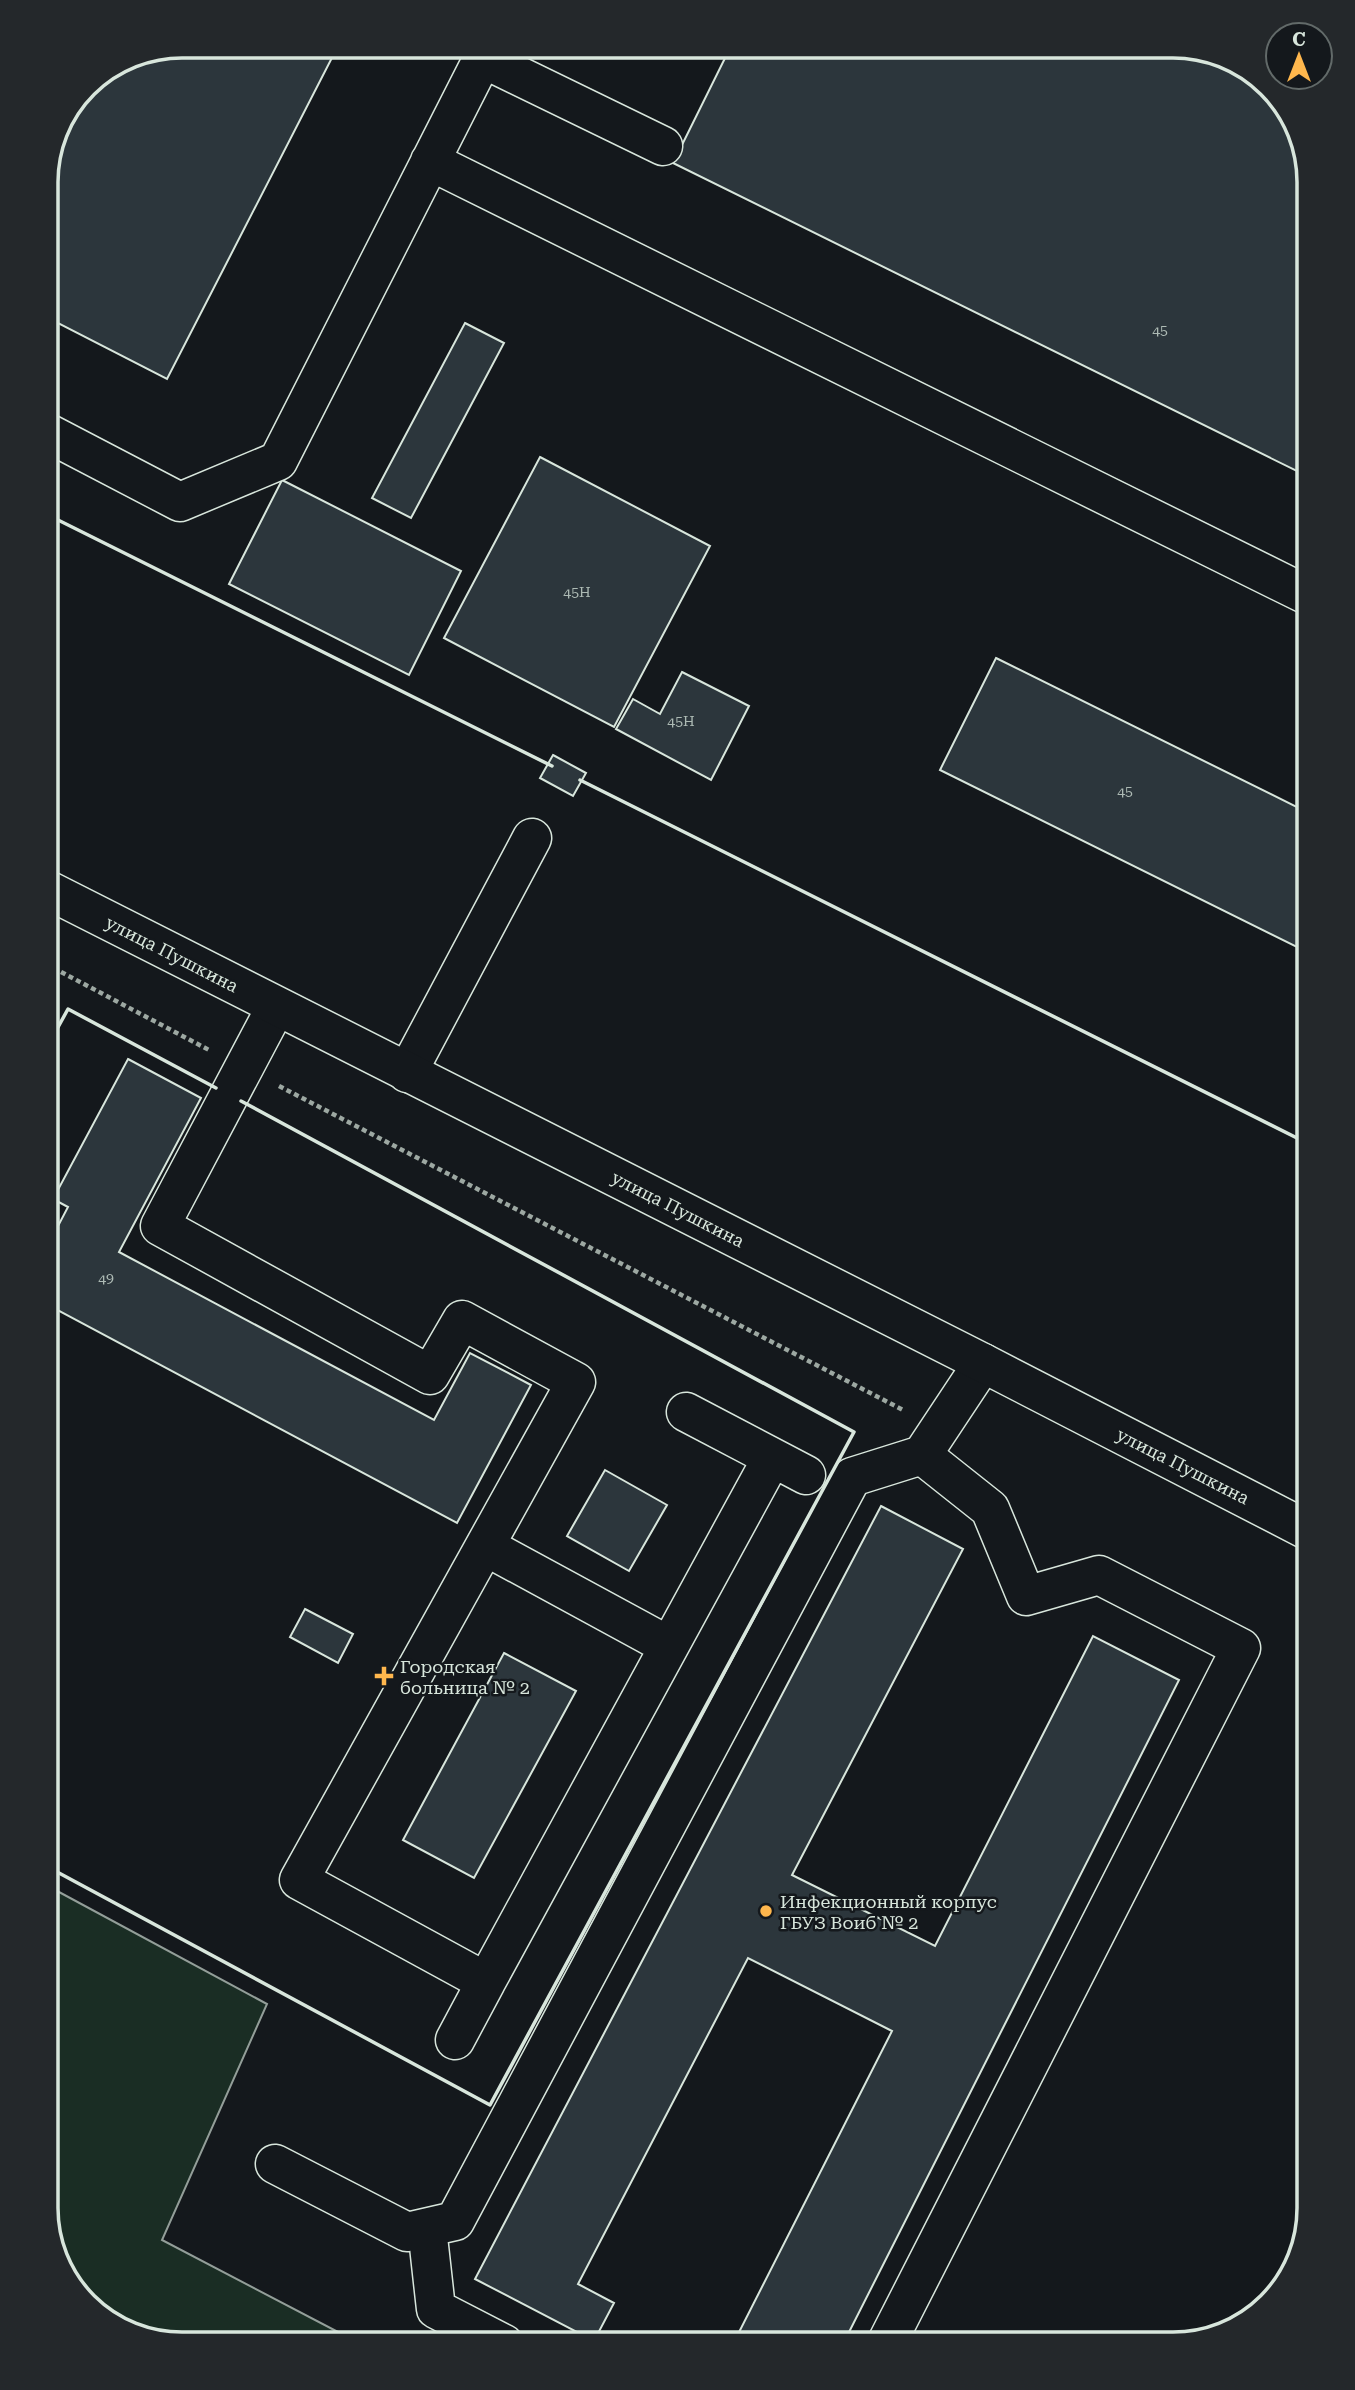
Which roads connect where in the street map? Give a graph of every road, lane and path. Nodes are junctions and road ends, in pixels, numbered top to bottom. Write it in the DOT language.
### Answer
graph roads {
  1 [pos="483,58"];
  2 [pos="497,58"];
  3 [pos="663,146"];
  4 [pos="430,161"];
  5 [pos="58,438"];
  6 [pos="1297,590"];
  7 [pos="531,838"];
  8 [pos="58,895"];
  9 [pos="58,970"];
  10 [pos="276,1007"];
  11 [pos="243,1067"];
  12 [pos="407,1073"];
  13 [pos="983,1363"];
  14 [pos="686,1412"];
  15 [pos="931,1442"];
  16 [pos="772,1458"];
  17 [pos="806,1475"];
  18 [pos="1297,1524"];
  19 [pos="485,1546"];
  20 [pos="669,1646"];
  21 [pos="486,1982"];
  22 [pos="455,2040"];
  23 [pos="275,2164"];
  24 [pos="427,2228"];
  25 [pos="481,2332"];
  26 [pos="892,2332"];
  1 -- 4 [label="main road"];
  2 -- 3 [label="main road"];
  4 -- 5 [label="main road"];
  4 -- 6 [label="main road"];
  7 -- 12 [label="main road"];
  8 -- 10 [label="main road, улица Пушкина"];
  9 -- 11 [label="path"];
  10 -- 11 [label="main road"];
  10 -- 12 [label="main road, улица Пушкина"];
  11 -- 15 [label="path"];
  11 -- 19 [label="main road"];
  12 -- 13 [label="main road, улица Пушкина"];
  13 -- 15 [label="main road"];
  13 -- 18 [label="main road, улица Пушкина"];
  14 -- 16 [label="main road"];
  15 -- 24 [label="main road"];
  15 -- 26 [label="main road"];
  16 -- 17 [label="main road"];
  16 -- 20 [label="main road"];
  19 -- 20 [label="main road"];
  19 -- 21 [label="main road"];
  20 -- 21 [label="main road"];
  21 -- 22 [label="main road"];
  23 -- 24 [label="main road"];
  24 -- 25 [label="main road"];
}
